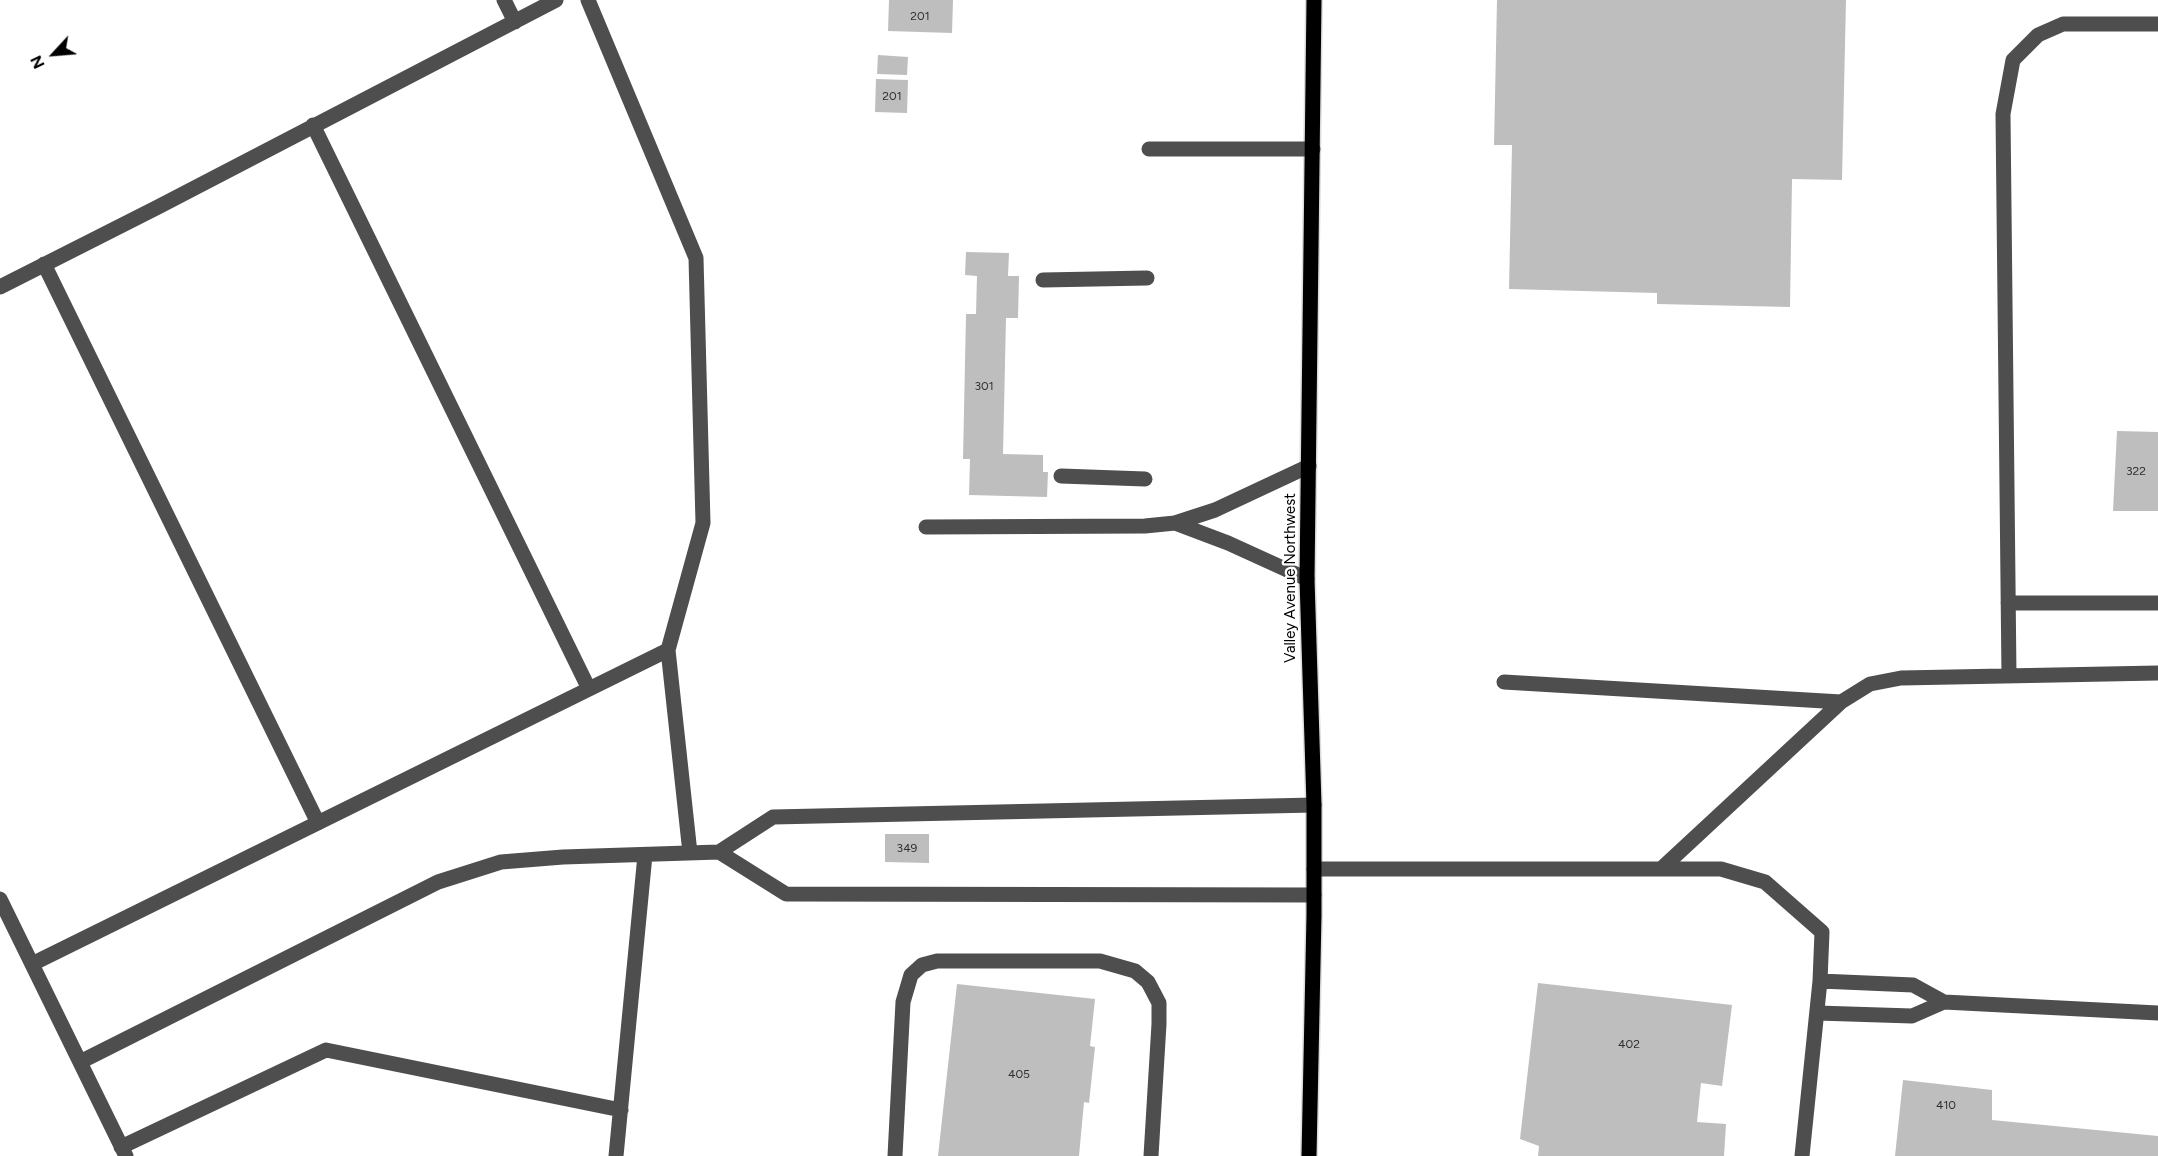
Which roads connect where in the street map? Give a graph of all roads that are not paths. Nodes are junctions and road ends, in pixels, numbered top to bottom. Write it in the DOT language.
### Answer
graph roads {
  1 [pos="504,0"];
  2 [pos="556,0"];
  3 [pos="588,0"];
  4 [pos="1314,0"];
  5 [pos="515,22"];
  6 [pos="2158,24"];
  7 [pos="313,125"];
  8 [pos="1149,149"];
  9 [pos="1314,149"];
  10 [pos="44,264"];
  11 [pos="1147,278"];
  12 [pos="1043,280"];
  13 [pos="0,287"];
  14 [pos="1309,466"];
  15 [pos="1061,476"];
  16 [pos="1145,478"];
  17 [pos="1174,523"];
  18 [pos="926,527"];
  19 [pos="1307,579"];
  20 [pos="2008,603"];
  21 [pos="2158,603"];
  22 [pos="668,650"];
  23 [pos="2158,673"];
  24 [pos="2009,676"];
  25 [pos="1504,682"];
  26 [pos="589,689"];
  27 [pos="1841,702"];
  28 [pos="1314,805"];
  29 [pos="318,823"];
  30 [pos="719,852"];
  31 [pos="690,853"];
  32 [pos="645,855"];
  33 [pos="1314,869"];
  34 [pos="1661,869"];
  35 [pos="1314,895"];
  36 [pos="0,899"];
  37 [pos="32,964"];
  38 [pos="1820,981"];
  39 [pos="1944,1002"];
  40 [pos="1817,1013"];
  41 [pos="2158,1013"];
  42 [pos="80,1062"];
  43 [pos="621,1110"];
  44 [pos="123,1152"];
  45 [pos="616,1156"];
  46 [pos="895,1156"];
  47 [pos="1151,1156"];
  48 [pos="1309,1156"];
  49 [pos="1802,1156"];
  1 -- 5 [label="lane"];
  2 -- 5 [label="lane"];
  3 -- 22 [label="lane"];
  4 -- 9 [label="main road, Valley Avenue Northwest"];
  5 -- 7 [label="lane"];
  6 -- 20 [label="lane"];
  7 -- 10 [label="lane"];
  7 -- 26 [label="lane"];
  8 -- 9 [label="lane"];
  9 -- 14 [label="main road, Valley Avenue Northwest"];
  10 -- 13 [label="lane"];
  10 -- 29 [label="lane"];
  11 -- 12 [label="lane"];
  14 -- 17 [label="lane"];
  14 -- 19 [label="main road, Valley Avenue Northwest"];
  15 -- 16 [label="lane"];
  17 -- 18 [label="lane"];
  17 -- 19 [label="lane"];
  19 -- 28 [label="main road, Valley Avenue Northwest"];
  20 -- 21 [label="lane"];
  20 -- 24 [label="lane"];
  22 -- 26 [label="lane"];
  22 -- 31 [label="lane"];
  23 -- 24 [label="lane"];
  24 -- 27 [label="lane"];
  25 -- 27 [label="lane"];
  26 -- 29 [label="lane"];
  27 -- 34 [label="lane"];
  28 -- 30 [label="lane"];
  28 -- 33 [label="main road, Valley Avenue Northwest"];
  29 -- 37 [label="lane"];
  30 -- 31 [label="lane"];
  30 -- 35 [label="lane"];
  31 -- 32 [label="lane"];
  32 -- 42 [label="lane"];
  32 -- 43 [label="lane"];
  33 -- 34 [label="lane"];
  33 -- 35 [label="main road, Valley Avenue Northwest"];
  34 -- 38 [label="lane"];
  35 -- 48 [label="main road, Valley Avenue Northwest"];
  36 -- 37 [label="lane"];
  37 -- 42 [label="lane"];
  38 -- 39 [label="lane"];
  38 -- 40 [label="lane"];
  39 -- 40 [label="lane"];
  39 -- 41 [label="lane"];
  40 -- 49 [label="lane"];
  42 -- 44 [label="lane"];
  43 -- 44 [label="lane"];
  43 -- 45 [label="lane"];
  46 -- 47 [label="lane"];
}
